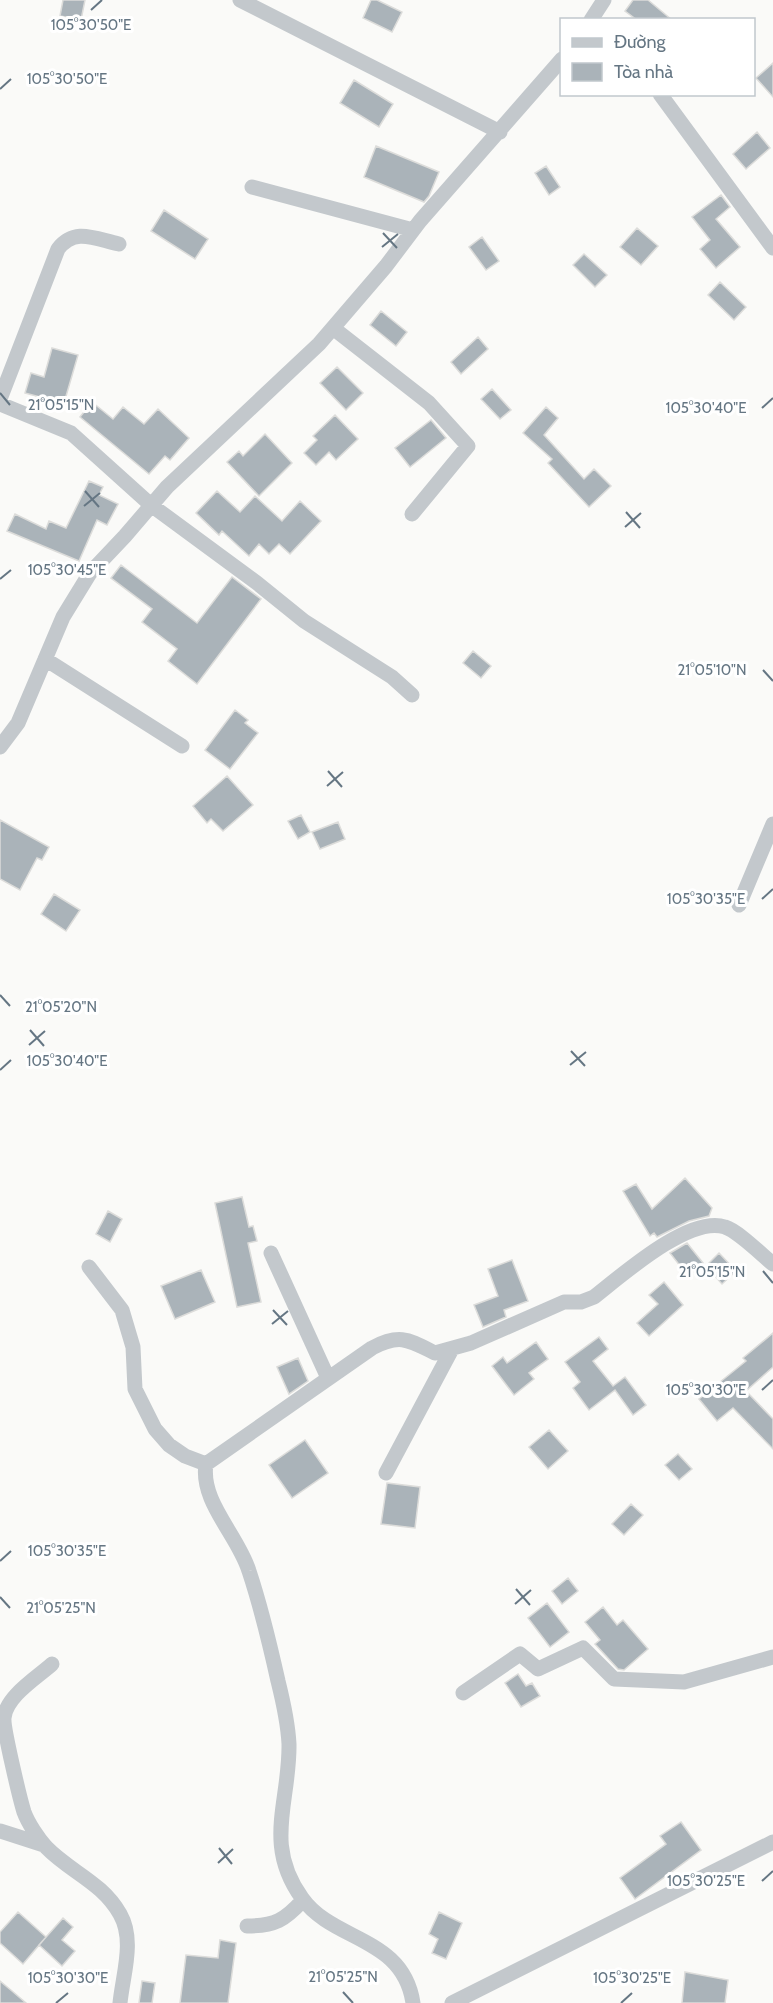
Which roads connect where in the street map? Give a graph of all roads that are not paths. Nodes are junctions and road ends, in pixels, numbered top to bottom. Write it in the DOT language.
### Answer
graph roads {
  1 [pos="240,0"];
  2 [pos="604,0"];
  3 [pos="592,18"];
  4 [pos="560,60"];
  5 [pos="661,96"];
  6 [pos="500,132"];
  7 [pos="252,187"];
  8 [pos="413,230"];
  9 [pos="119,244"];
  10 [pos="773,248"];
  11 [pos="333,328"];
  12 [pos="0,399"];
  13 [pos="0,404"];
  14 [pos="151,505"];
  15 [pos="412,514"];
  16 [pos="45,659"];
  17 [pos="412,695"];
  18 [pos="182,746"];
  19 [pos="0,747"];
  20 [pos="773,824"];
  21 [pos="739,905"];
  22 [pos="271,1253"];
  23 [pos="773,1264"];
  24 [pos="89,1267"];
  25 [pos="452,1348"];
  26 [pos="328,1378"];
  27 [pos="206,1464"];
  28 [pos="386,1473"];
  29 [pos="773,1657"];
  30 [pos="52,1664"];
  31 [pos="463,1694"];
  32 [pos="0,1831"];
  33 [pos="773,1842"];
  34 [pos="44,1845"];
  35 [pos="303,1900"];
  36 [pos="247,1926"];
  37 [pos="120,2003"];
  38 [pos="413,2003"];
  39 [pos="452,2003"];
  1 -- 6 [label="street"];
  2 -- 3 [label="street"];
  4 -- 6 [label="street"];
  5 -- 10 [label="street"];
  6 -- 8 [label="street"];
  7 -- 8 [label="street"];
  8 -- 11 [label="street"];
  9 -- 12 [label="street"];
  11 -- 14 [label="street"];
  11 -- 15 [label="street"];
  13 -- 14 [label="street"];
  14 -- 16 [label="street"];
  14 -- 17 [label="street"];
  16 -- 18 [label="street"];
  16 -- 19 [label="street"];
  20 -- 21 [label="street"];
  22 -- 26 [label="street"];
  23 -- 25 [label="street"];
  24 -- 27 [label="street"];
  25 -- 26 [label="street"];
  25 -- 28 [label="street"];
  26 -- 27 [label="street"];
  27 -- 35 [label="street"];
  29 -- 31 [label="street"];
  30 -- 34 [label="street"];
  32 -- 34 [label="street"];
  33 -- 39 [label="street"];
  34 -- 37 [label="street"];
  35 -- 36 [label="street"];
  35 -- 38 [label="street"];
}
